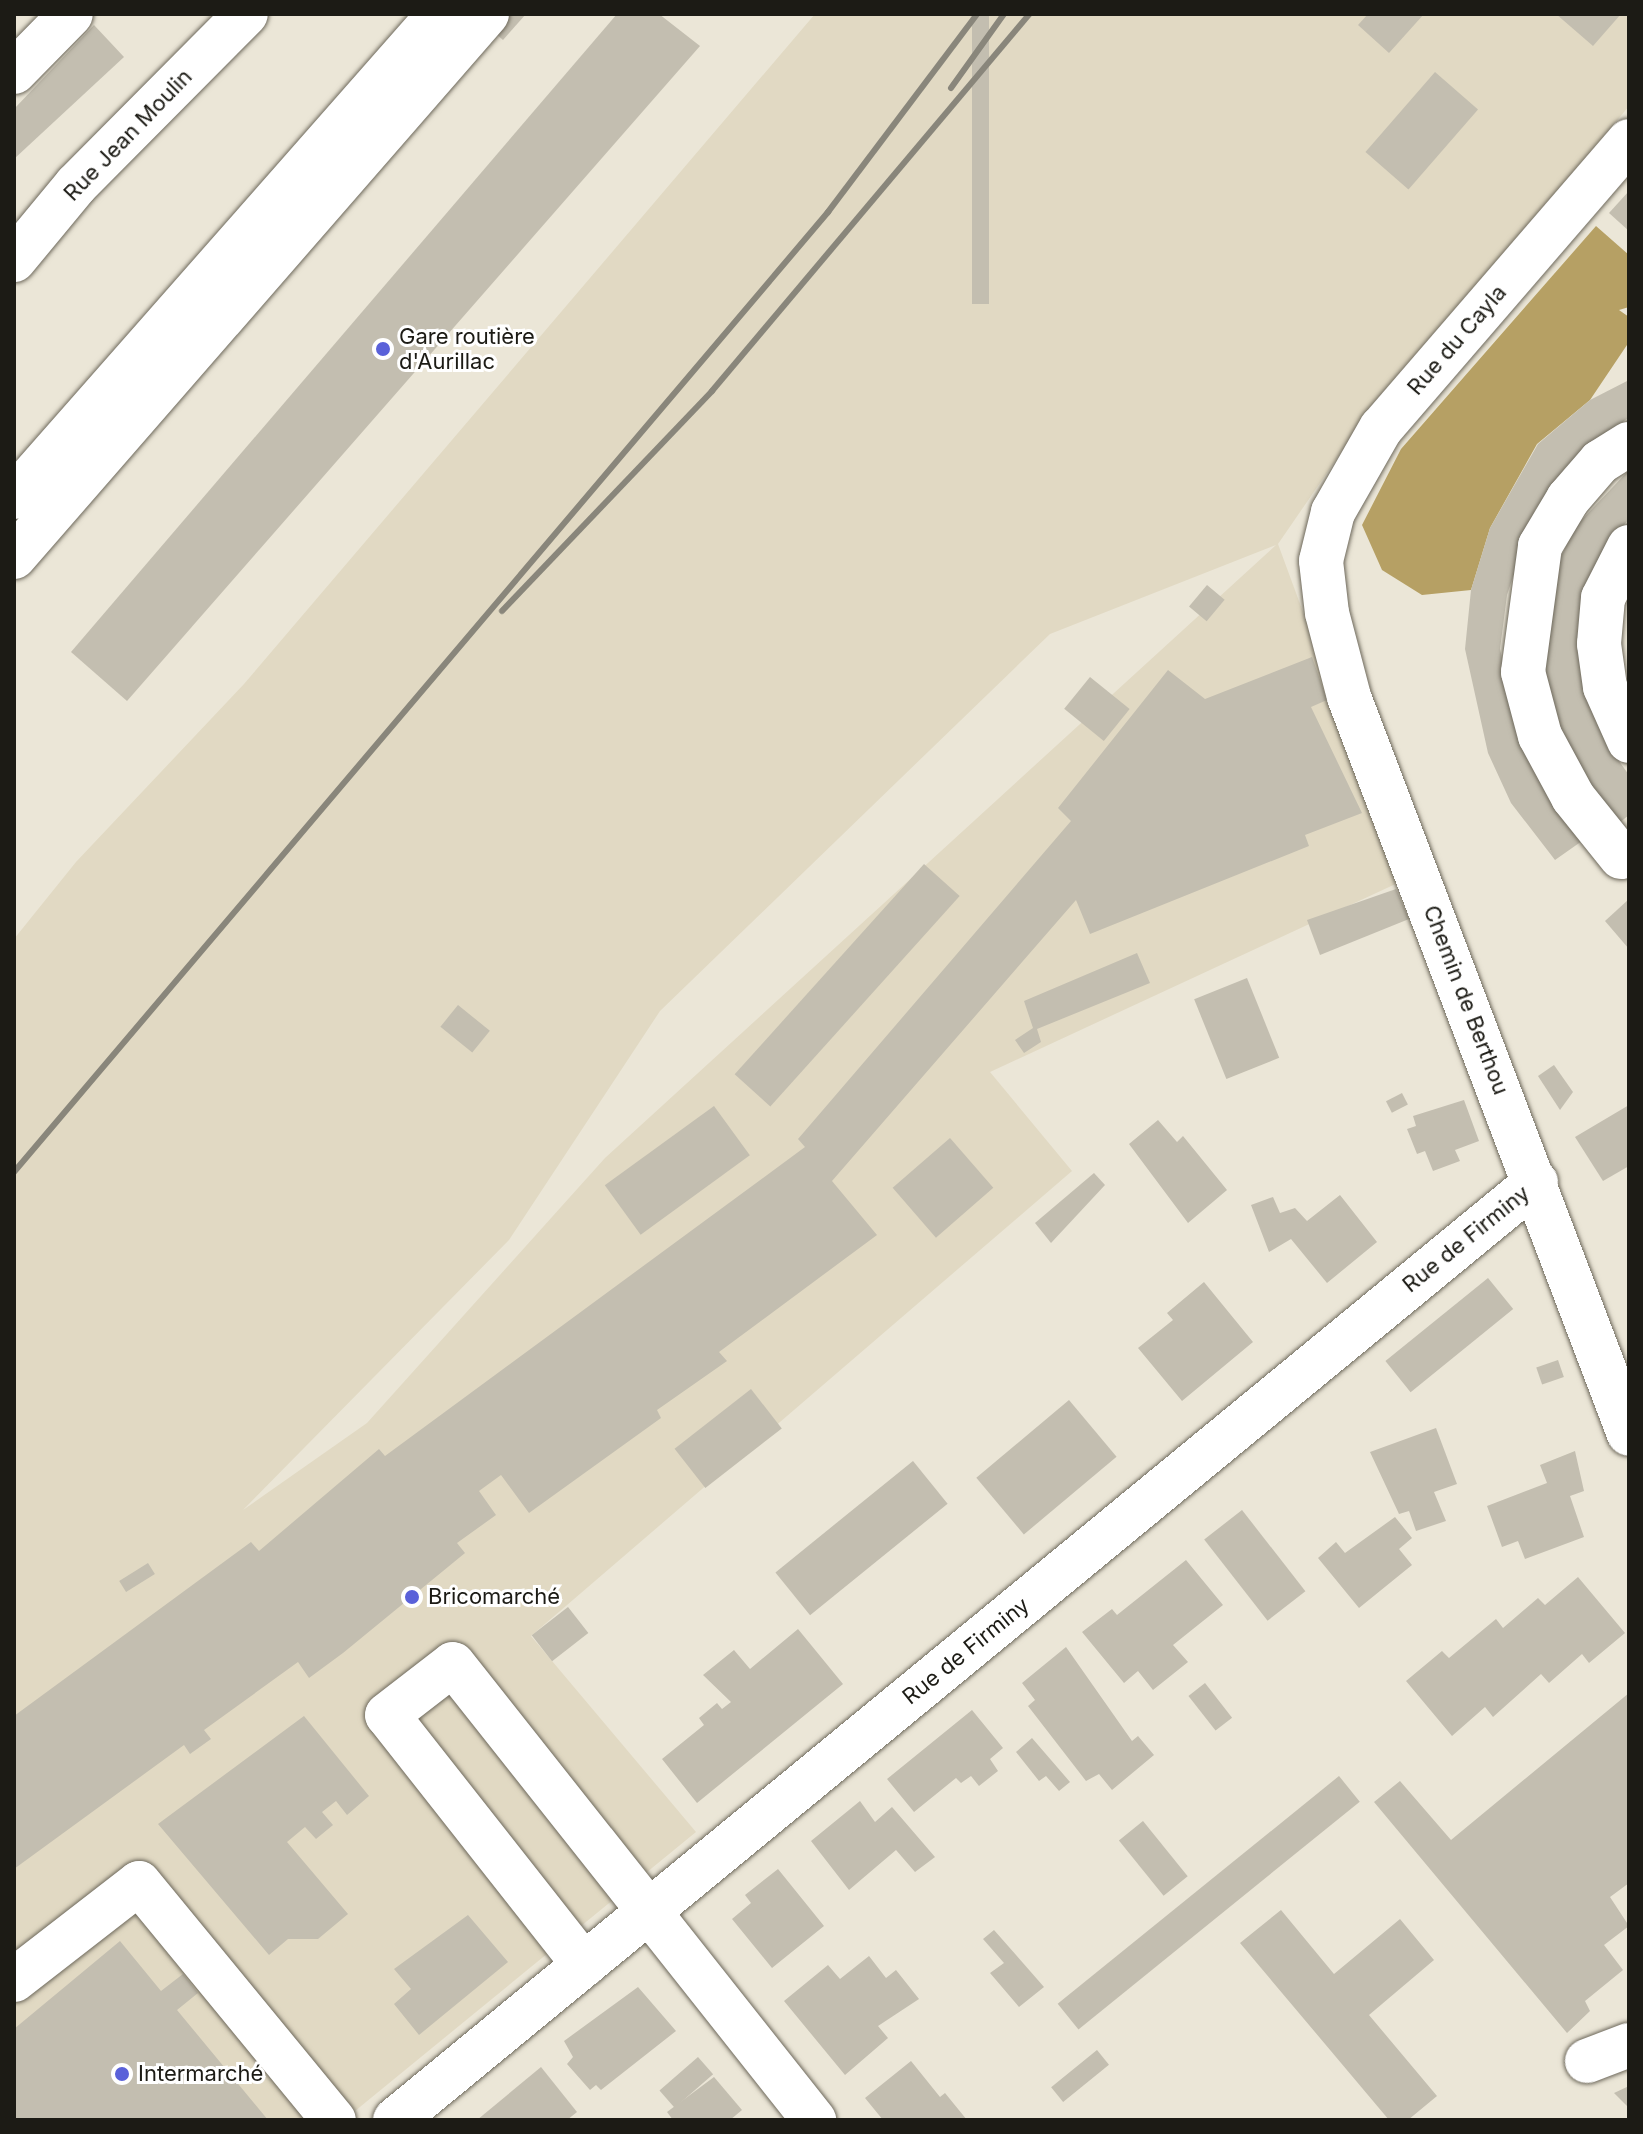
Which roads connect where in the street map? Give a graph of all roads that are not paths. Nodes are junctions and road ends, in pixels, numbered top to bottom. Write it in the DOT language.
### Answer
graph roads {
  1 [pos="71,14"];
  2 [pos="246,14"];
  3 [pos="439,14"];
  4 [pos="487,14"];
  5 [pos="14,72"];
  6 [pos="1629,141"];
  7 [pos="14,260"];
  8 [pos="1629,444"];
  9 [pos="14,497"];
  10 [pos="1629,547"];
  11 [pos="14,557"];
  12 [pos="1321,561"];
  13 [pos="1629,741"];
  14 [pos="1621,857"];
  15 [pos="1536,1182"];
  16 [pos="1629,1434"];
  17 [pos="645,1914"];
  18 [pos="584,1965"];
  19 [pos="14,1980"];
  20 [pos="1629,2045"];
  21 [pos="1587,2061"];
  22 [pos="334,2120"];
  23 [pos="395,2120"];
  24 [pos="814,2120"];
  1 -- 5 [label="street"];
  2 -- 7 [label="street, Rue Jean Moulin"];
  3 -- 9 [label="street"];
  4 -- 11 [label="street"];
  6 -- 12 [label="street, Rue du Cayla"];
  8 -- 14 [label="street"];
  10 -- 13 [label="street"];
  12 -- 15 [label="street, Chemin de Berthou"];
  15 -- 16 [label="street, Chemin de Berthou"];
  15 -- 17 [label="street, Rue de Firminy"];
  17 -- 18 [label="street, Rue de Firminy"];
  17 -- 18 [label="street"];
  17 -- 24 [label="street"];
  18 -- 23 [label="street, Rue de Firminy"];
  19 -- 22 [label="street"];
  20 -- 21 [label="street"];
}
